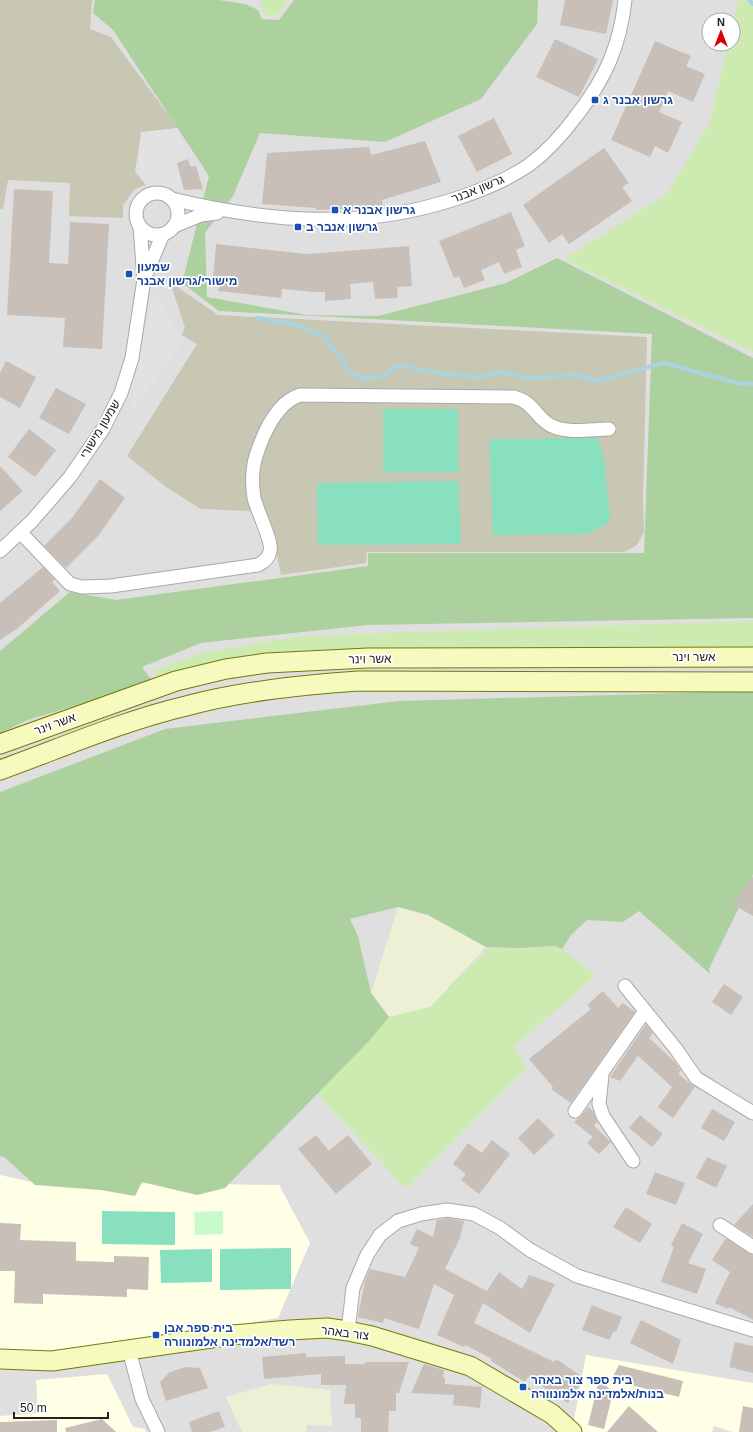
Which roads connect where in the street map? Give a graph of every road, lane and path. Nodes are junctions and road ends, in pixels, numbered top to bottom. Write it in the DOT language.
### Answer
graph roads {
  1 [pos="625,0"];
  2 [pos="172,199"];
  3 [pos="231,212"];
  4 [pos="140,226"];
  5 [pos="169,230"];
  6 [pos="144,279"];
  7 [pos="609,429"];
  8 [pos="20,532"];
  9 [pos="0,551"];
  10 [pos="753,657"];
  11 [pos="753,682"];
  12 [pos="0,744"];
  13 [pos="0,770"];
  14 [pos="625,986"];
  15 [pos="645,1011"];
  16 [pos="602,1072"];
  17 [pos="575,1111"];
  18 [pos="753,1113"];
  19 [pos="633,1161"];
  20 [pos="720,1225"];
  21 [pos="753,1247"];
  22 [pos="753,1330"];
  23 [pos="348,1331"];
  24 [pos="129,1350"];
  25 [pos="0,1359"];
  26 [pos="158,1432"];
  27 [pos="572,1432"];
  1 -- 3 [label="street, גרשון אבנר"];
  2 -- 3 [label="street, גרשון אבנר"];
  2 -- 4 [label="street"];
  2 -- 5 [label="street"];
  3 -- 5 [label="street, גרשון אבנר"];
  4 -- 5 [label="street"];
  4 -- 6 [label="street, שמעון מישורי"];
  5 -- 6 [label="street, שמעון מישורי"];
  6 -- 8 [label="street, שמעון מישורי"];
  7 -- 8 [label="street"];
  8 -- 9 [label="street, שמעון מישורי"];
  10 -- 12 [label="main road, אשר וינר"];
  11 -- 13 [label="main road, אשר וינר"];
  14 -- 15 [label="street"];
  15 -- 16 [label="street"];
  15 -- 18 [label="street"];
  16 -- 17 [label="street"];
  16 -- 19 [label="street"];
  20 -- 21 [label="street"];
  22 -- 23 [label="street"];
  23 -- 24 [label="main road, צור באהר"];
  23 -- 27 [label="main road, צור באהר"];
  24 -- 25 [label="main road, צור באהר"];
  24 -- 26 [label="street"];
}
